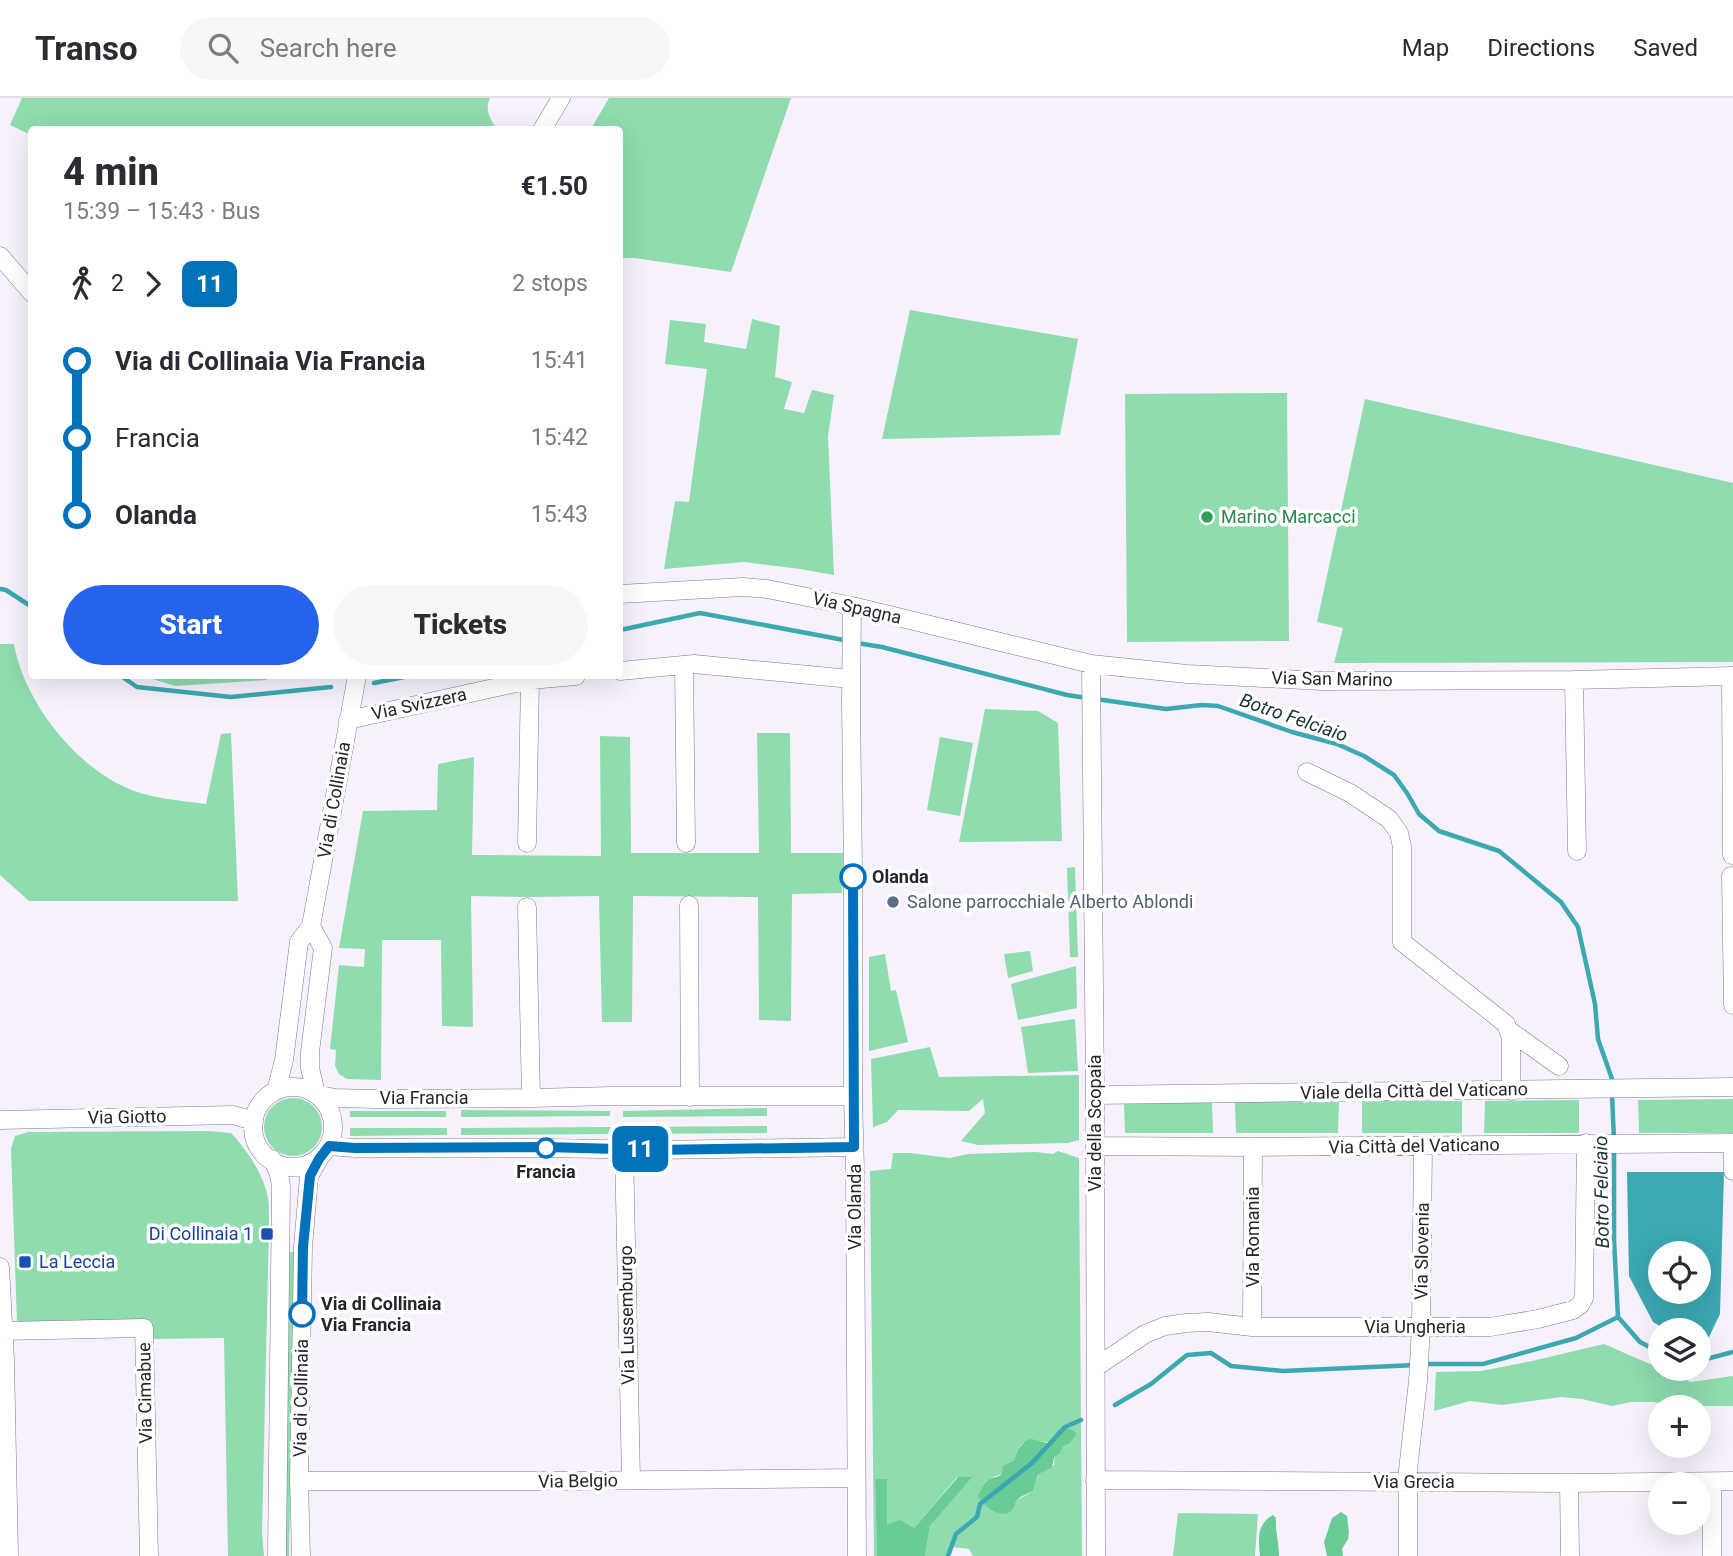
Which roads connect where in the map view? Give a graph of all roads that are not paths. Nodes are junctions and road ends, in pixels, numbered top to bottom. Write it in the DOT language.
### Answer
graph roads {
  1 [pos="561,98"];
  2 [pos="544,126"];
  3 [pos="0,256"];
  4 [pos="28,288"];
  5 [pos="623,594"];
  6 [pos="852,606"];
  7 [pos="1091,664"];
  8 [pos="684,665"];
  9 [pos="623,671"];
  10 [pos="851,675"];
  11 [pos="1732,676"];
  12 [pos="356,679"];
  13 [pos="542,679"];
  14 [pos="530,680"];
  15 [pos="1574,680"];
  16 [pos="348,720"];
  17 [pos="1307,772"];
  18 [pos="527,843"];
  19 [pos="686,843"];
  20 [pos="1577,851"];
  21 [pos="1732,855"];
  22 [pos="1731,876"];
  23 [pos="689,905"];
  24 [pos="527,907"];
  25 [pos="311,926"];
  26 [pos="1733,1005"];
  27 [pos="1510,1031"];
  28 [pos="1559,1066"];
  29 [pos="1733,1087"];
  30 [pos="276,1091"];
  31 [pos="1511,1091"];
  32 [pos="316,1094"];
  33 [pos="1095,1095"];
  34 [pos="853,1096"];
  35 [pos="690,1097"];
  36 [pos="531,1098"];
  37 [pos="0,1120"];
  38 [pos="254,1121"];
  39 [pos="1586,1143"];
  40 [pos="1733,1143"];
  41 [pos="1095,1146"];
  42 [pos="1423,1146"];
  43 [pos="854,1147"];
  44 [pos="1253,1147"];
  45 [pos="624,1149"];
  46 [pos="324,1153"];
  47 [pos="272,1159"];
  48 [pos="1733,1171"];
  49 [pos="0,1267"];
  50 [pos="1252,1327"];
  51 [pos="3,1331"];
  52 [pos="1421,1334"];
  53 [pos="1096,1367"];
  54 [pos="856,1478"];
  55 [pos="631,1480"];
  56 [pos="1095,1480"];
  57 [pos="299,1481"];
  58 [pos="1733,1481"];
  59 [pos="1408,1482"];
  60 [pos="1712,1482"];
  61 [pos="1569,1483"];
  62 [pos="9,1556"];
  63 [pos="149,1556"];
  64 [pos="277,1556"];
  65 [pos="301,1556"];
  66 [pos="856,1556"];
  67 [pos="1096,1556"];
  68 [pos="1408,1556"];
  69 [pos="1570,1556"];
  70 [pos="1712,1556"];
  1 -- 2 [label="street"];
  3 -- 4 [label="street"];
  5 -- 6 [label="street, Via Spagna"];
  6 -- 7 [label="street, Via Spagna"];
  6 -- 10 [label="street, Via Olanda"];
  7 -- 15 [label="street, Via San Marino"];
  7 -- 33 [label="street, Via della Scopaia"];
  8 -- 9 [label="street"];
  8 -- 10 [label="street"];
  8 -- 19 [label="street"];
  10 -- 34 [label="street, Via Olanda"];
  11 -- 15 [label="street, Via San Marino"];
  11 -- 21 [label="street, Via San Marino"];
  12 -- 16 [label="street, Via di Collinaia"];
  13 -- 14 [label="street, Via Svizzera"];
  14 -- 16 [label="street, Via Svizzera"];
  14 -- 18 [label="street"];
  15 -- 20 [label="street"];
  16 -- 25 [label="street, Via di Collinaia"];
  17 -- 27 [label="street"];
  22 -- 26 [label="street"];
  23 -- 35 [label="street"];
  24 -- 36 [label="street"];
  25 -- 30 [label="street, Via di Collinaia"];
  25 -- 32 [label="street, Via di Collinaia"];
  27 -- 28 [label="street"];
  27 -- 31 [label="street"];
  29 -- 31 [label="street, Viale della Città del Vaticano"];
  30 -- 32 [label="street"];
  30 -- 38 [label="street"];
  31 -- 33 [label="street, Viale della Città del Vaticano"];
  32 -- 36 [label="street, Via Francia"];
  32 -- 46 [label="street"];
  33 -- 41 [label="street, Via della Scopaia"];
  34 -- 35 [label="street, Via Francia"];
  34 -- 43 [label="street, Via Olanda"];
  35 -- 36 [label="street, Via Francia"];
  37 -- 38 [label="street, Via Giotto"];
  38 -- 47 [label="street"];
  39 -- 40 [label="street, Via Città del Vaticano"];
  39 -- 42 [label="street, Via Città del Vaticano"];
  39 -- 52 [label="street, Via Ungheria"];
  40 -- 48 [label="street"];
  41 -- 44 [label="street, Via Città del Vaticano"];
  41 -- 53 [label="street, Via della Scopaia"];
  42 -- 44 [label="street, Via Città del Vaticano"];
  42 -- 52 [label="street, Via Slovenia"];
  43 -- 45 [label="street"];
  43 -- 54 [label="street, Via Olanda"];
  44 -- 50 [label="street, Via Romania"];
  45 -- 46 [label="street"];
  45 -- 55 [label="street, Via Lussemburgo"];
  46 -- 47 [label="street"];
  46 -- 57 [label="street, Via di Collinaia"];
  47 -- 64 [label="street, Via di Collinaia"];
  49 -- 51 [label="street"];
  50 -- 52 [label="street, Via Ungheria"];
  50 -- 53 [label="street, Via Ungheria"];
  51 -- 62 [label="street"];
  51 -- 63 [label="street, Via Cimabue"];
  52 -- 59 [label="street, Via Slovenia"];
  53 -- 56 [label="street, Via della Scopaia"];
  54 -- 55 [label="street, Via Belgio"];
  54 -- 66 [label="street, Via Olanda"];
  55 -- 57 [label="street, Via Belgio"];
  56 -- 59 [label="street, Via Grecia"];
  56 -- 67 [label="street, Via della Scopaia"];
  57 -- 65 [label="street, Via di Collinaia"];
  58 -- 60 [label="street, Via Grecia"];
  59 -- 61 [label="street, Via Grecia"];
  59 -- 68 [label="street, Via Slovenia"];
  60 -- 61 [label="street, Via Grecia"];
  60 -- 70 [label="street"];
  61 -- 69 [label="street"];
}
